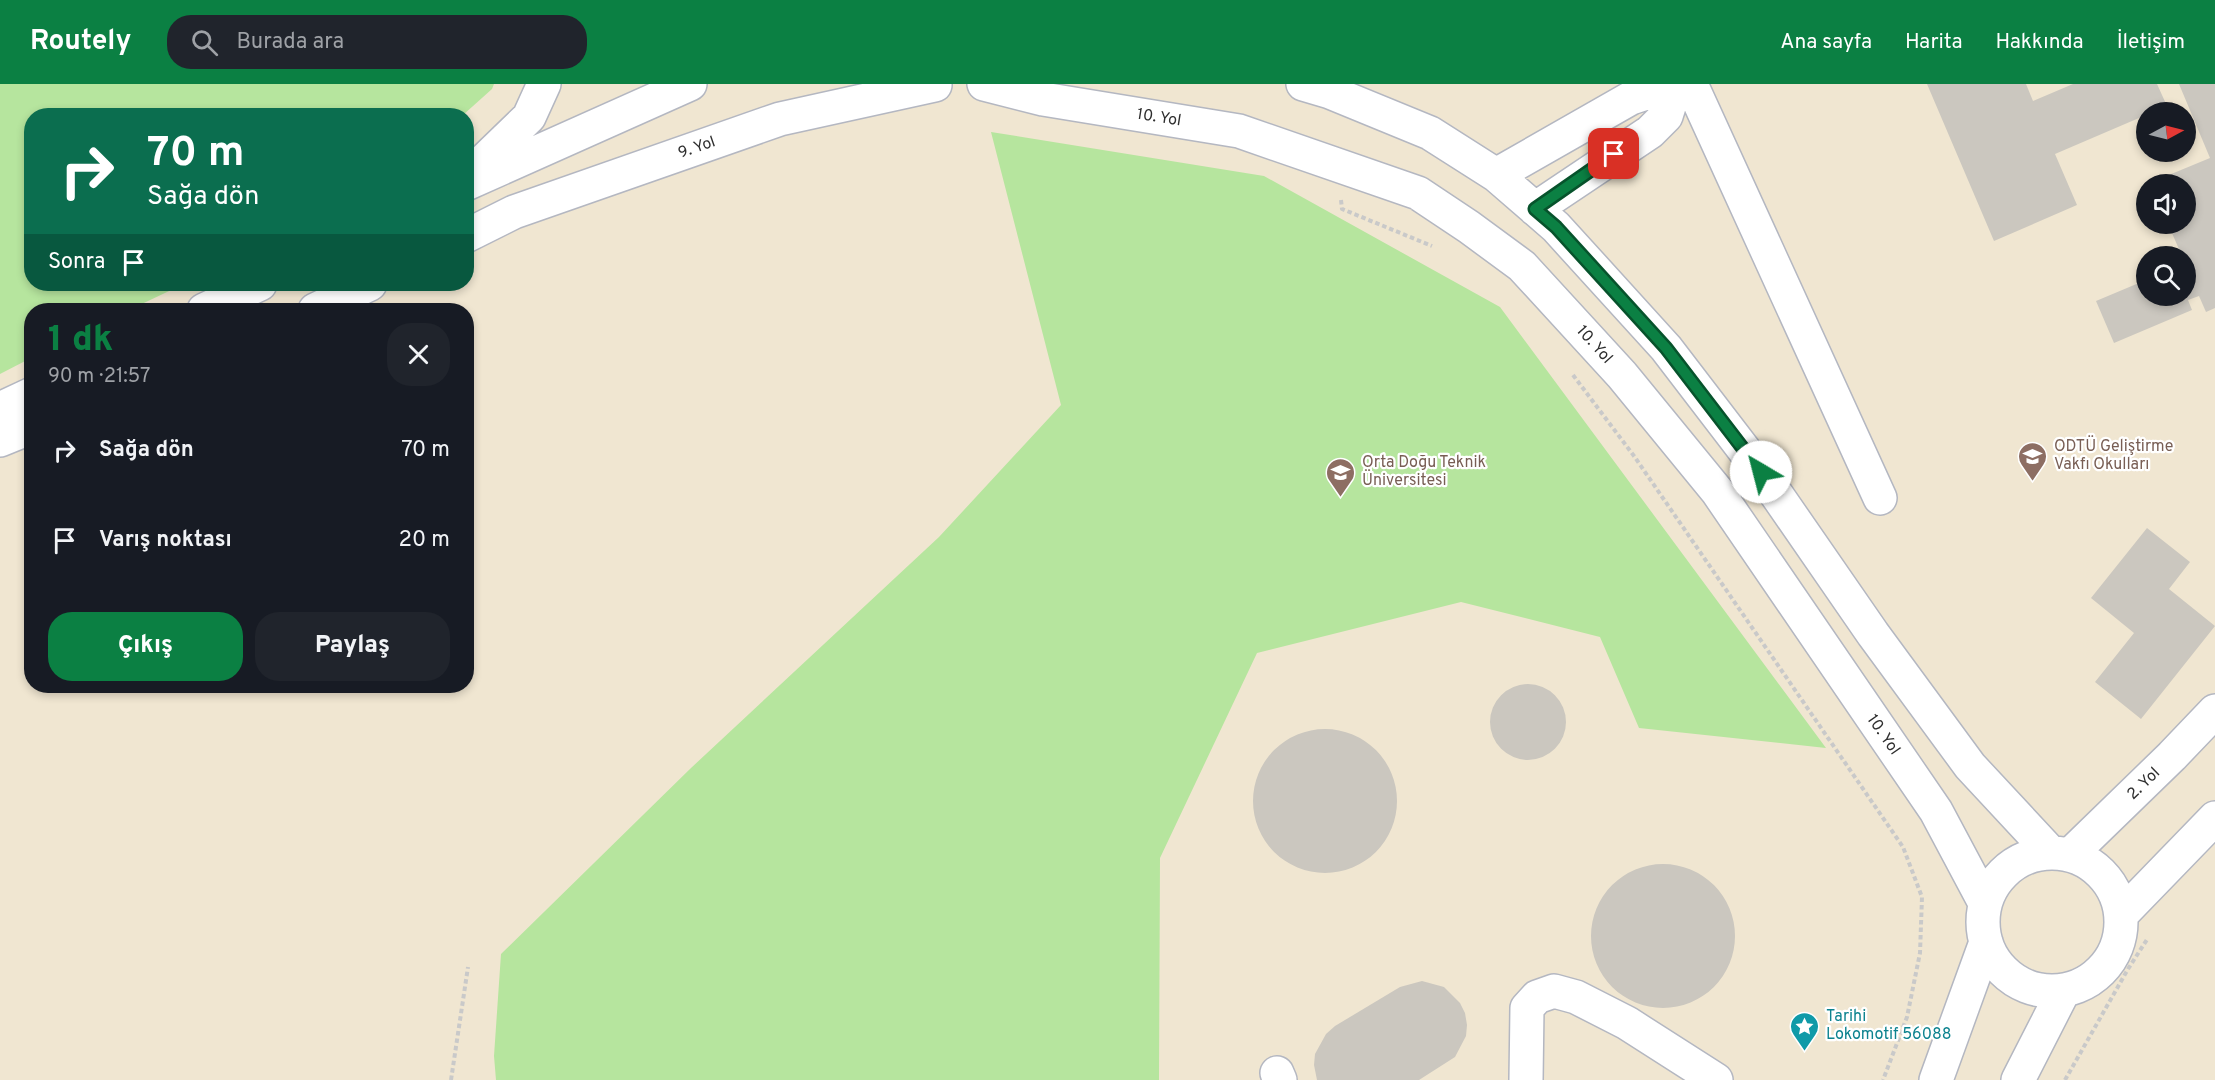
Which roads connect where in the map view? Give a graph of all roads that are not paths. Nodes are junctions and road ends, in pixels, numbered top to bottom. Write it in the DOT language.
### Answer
graph roads {
  1 [pos="544,84"];
  2 [pos="690,84"];
  3 [pos="919,84"];
  4 [pos="936,84"];
  5 [pos="984,84"];
  6 [pos="1303,84"];
  7 [pos="1685,89"];
  8 [pos="474,170"];
  9 [pos="1496,174"];
  10 [pos="474,180"];
  11 [pos="1535,209"];
  12 [pos="474,232"];
  13 [pos="245,291"];
  14 [pos="355,291"];
  15 [pos="219,303"];
  16 [pos="330,303"];
  17 [pos="24,398"];
  18 [pos="0,409"];
  19 [pos="24,430"];
  20 [pos="0,440"];
  21 [pos="1880,498"];
  22 [pos="2215,711"];
  23 [pos="2215,818"];
  24 [pos="2060,853"];
  25 [pos="1985,903"];
  26 [pos="2121,915"];
  27 [pos="1986,942"];
  28 [pos="2064,990"];
  29 [pos="1526,1080"];
  30 [pos="1716,1080"];
  31 [pos="1936,1080"];
  32 [pos="2018,1080"];
  1 -- 8 [label="street"];
  2 -- 10 [label="street"];
  3 -- 4 [label="street"];
  4 -- 12 [label="street, 9. Yol"];
  5 -- 25 [label="street, 10. Yol"];
  6 -- 9 [label="street"];
  7 -- 9 [label="street"];
  7 -- 11 [label="street"];
  7 -- 21 [label="street"];
  9 -- 11 [label="street"];
  11 -- 24 [label="street"];
  13 -- 15 [label="street"];
  14 -- 16 [label="street"];
  17 -- 18 [label="street"];
  19 -- 20 [label="street"];
  22 -- 24 [label="street, 2. Yol"];
  23 -- 26 [label="street"];
  24 -- 25 [label="street, 2. Yol"];
  24 -- 26 [label="street, 2. Yol"];
  25 -- 27 [label="street, 2. Yol"];
  26 -- 28 [label="street, 2. Yol"];
  27 -- 28 [label="street, 2. Yol"];
  27 -- 31 [label="street, 2. Yol"];
  28 -- 32 [label="street"];
  29 -- 30 [label="street"];
}
